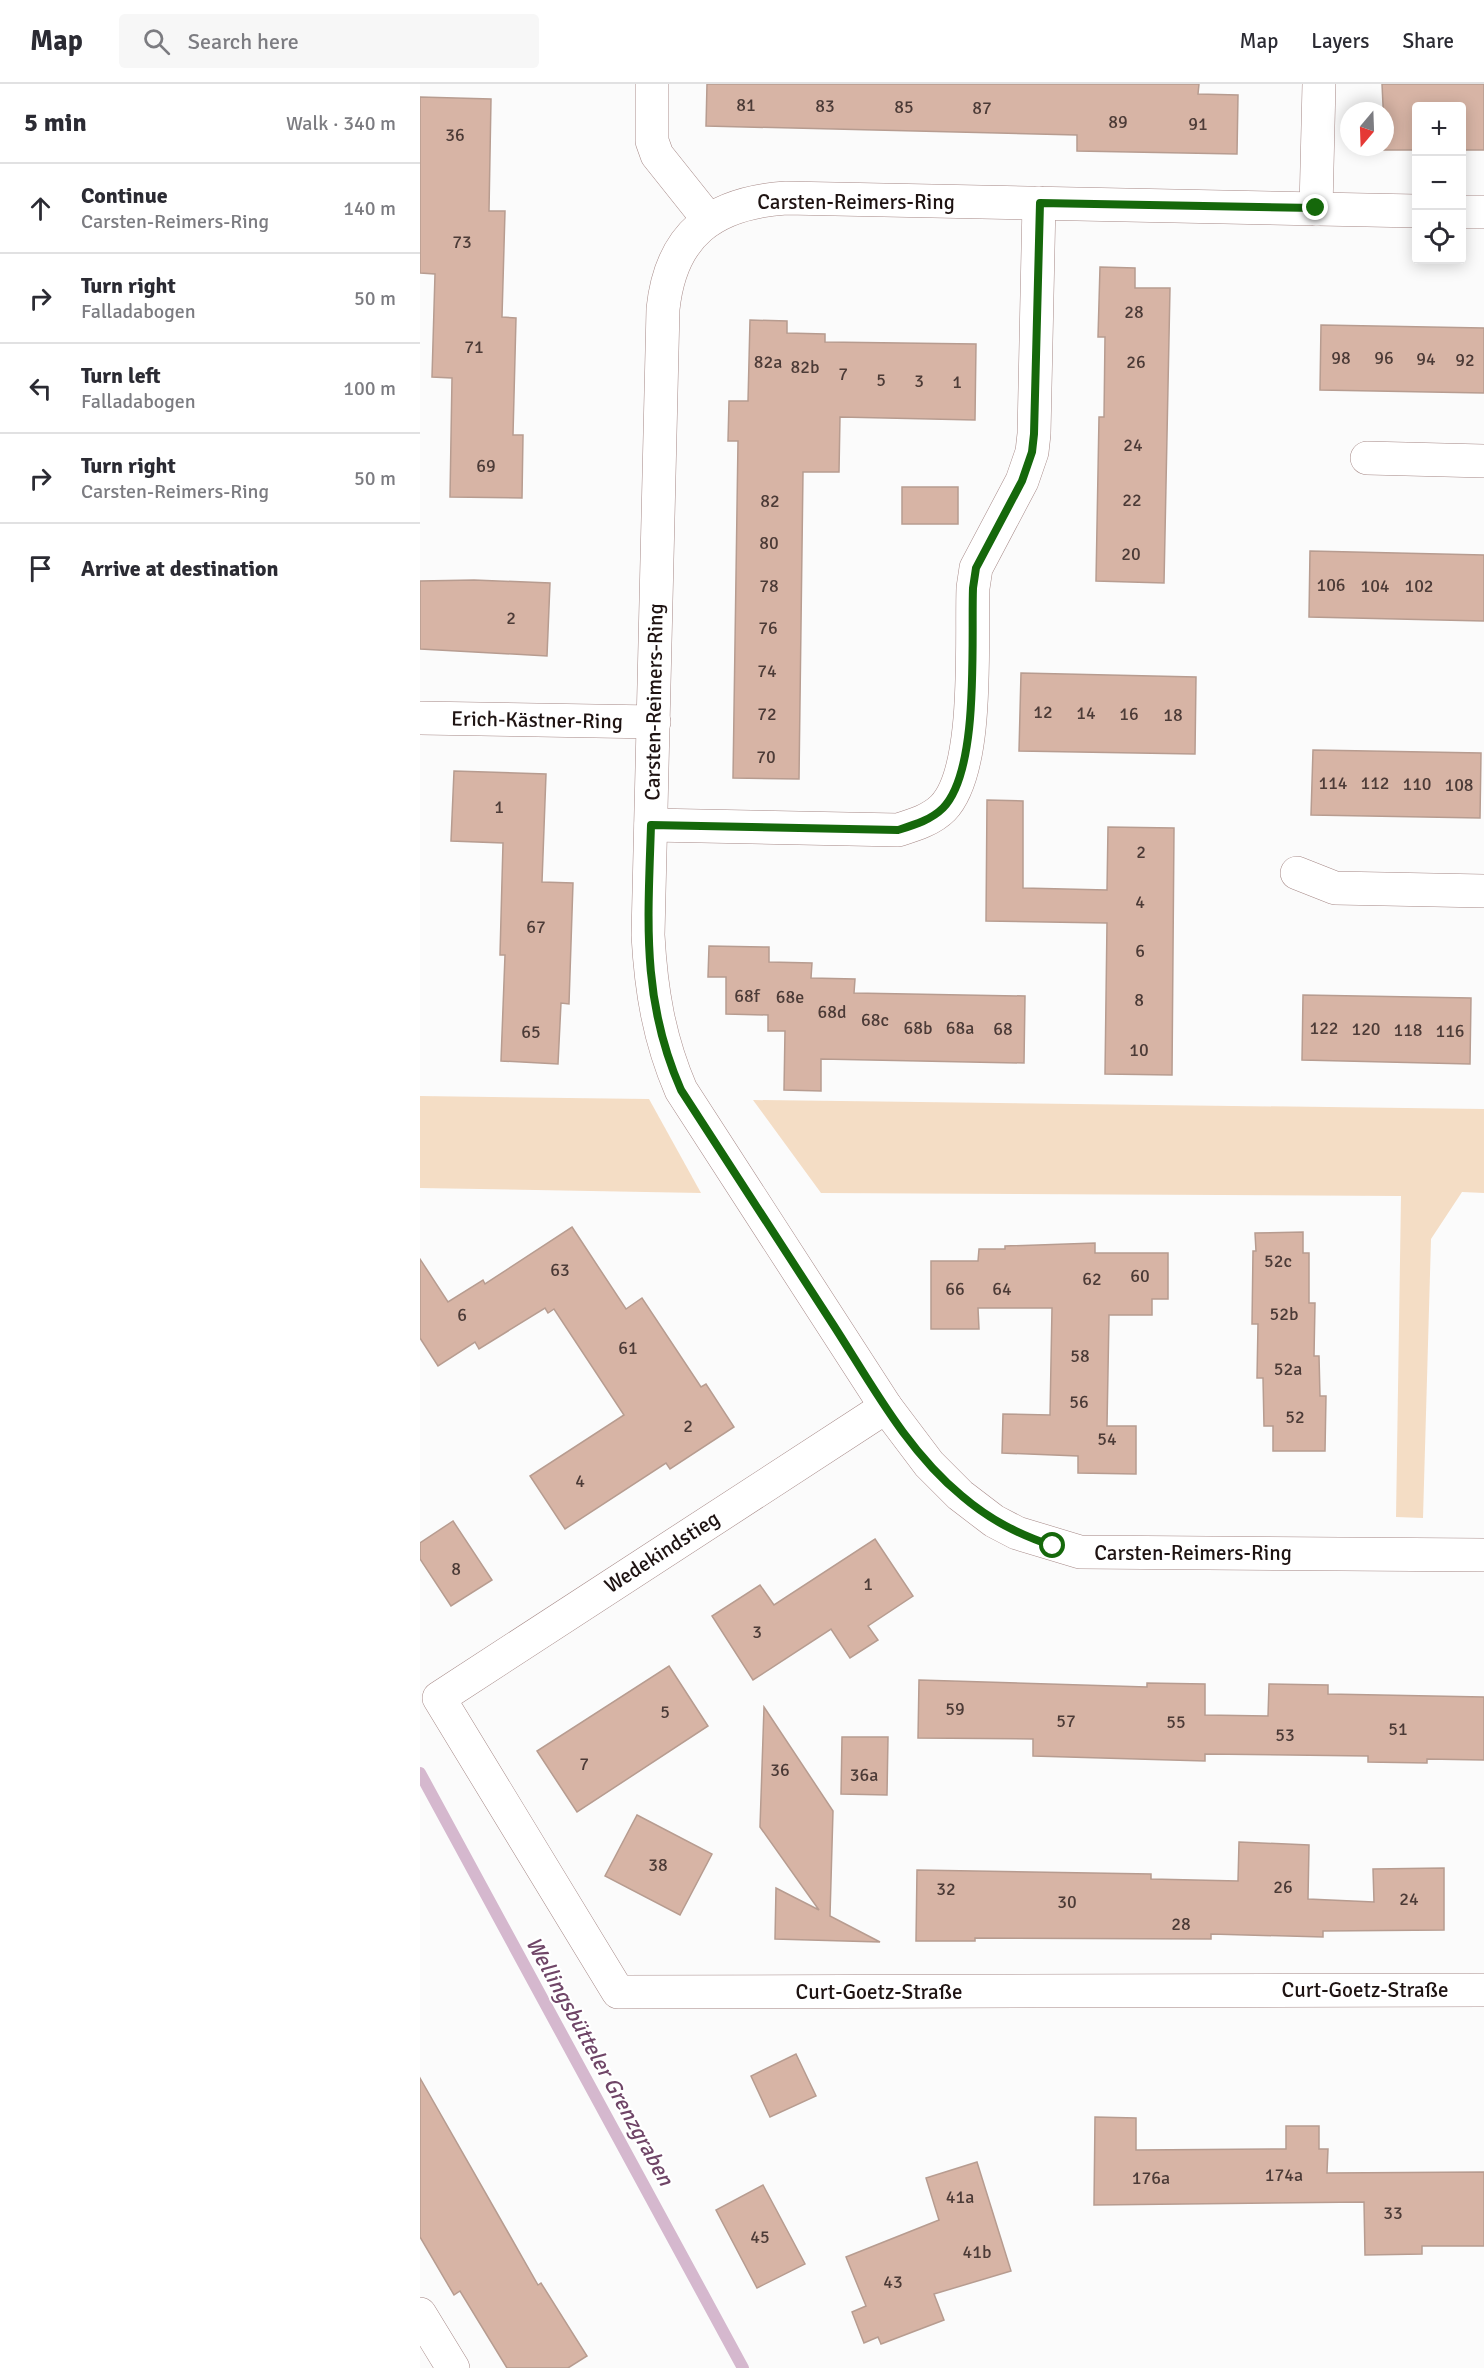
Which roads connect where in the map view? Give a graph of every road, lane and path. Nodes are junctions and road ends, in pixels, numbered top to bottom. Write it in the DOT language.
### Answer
graph roads {
  1 [pos="652,84"];
  2 [pos="1319,84"];
  3 [pos="1040,203"];
  4 [pos="1316,208"];
  5 [pos="1412,211"];
  6 [pos="1466,212"];
  7 [pos="1484,212"];
  8 [pos="708,219"];
  9 [pos="1367,458"];
  10 [pos="1484,461"];
  11 [pos="420,718"];
  12 [pos="654,722"];
  13 [pos="651,825"];
  14 [pos="1297,873"];
  15 [pos="1484,891"];
  16 [pos="886,1407"];
  17 [pos="1484,1555"];
  18 [pos="438,1698"];
  19 [pos="1484,1990"];
  20 [pos="420,2314"];
  21 [pos="453,2368"];
  1 -- 8 [label="street"];
  2 -- 4 [label="street"];
  3 -- 4 [label="street, Carsten-Reimers-Ring"];
  3 -- 8 [label="street, Carsten-Reimers-Ring"];
  3 -- 13 [label="street"];
  4 -- 5 [label="street, Carsten-Reimers-Ring"];
  6 -- 7 [label="street"];
  8 -- 12 [label="street, Carsten-Reimers-Ring"];
  9 -- 10 [label="street"];
  11 -- 12 [label="street, Erich-Kästner-Ring"];
  12 -- 13 [label="street, Carsten-Reimers-Ring"];
  13 -- 16 [label="street, Carsten-Reimers-Ring"];
  14 -- 15 [label="street"];
  16 -- 17 [label="street, Carsten-Reimers-Ring"];
  16 -- 18 [label="street, Wedekindstieg"];
  18 -- 19 [label="street, Curt-Goetz-Straße"];
  20 -- 21 [label="street"];
}
